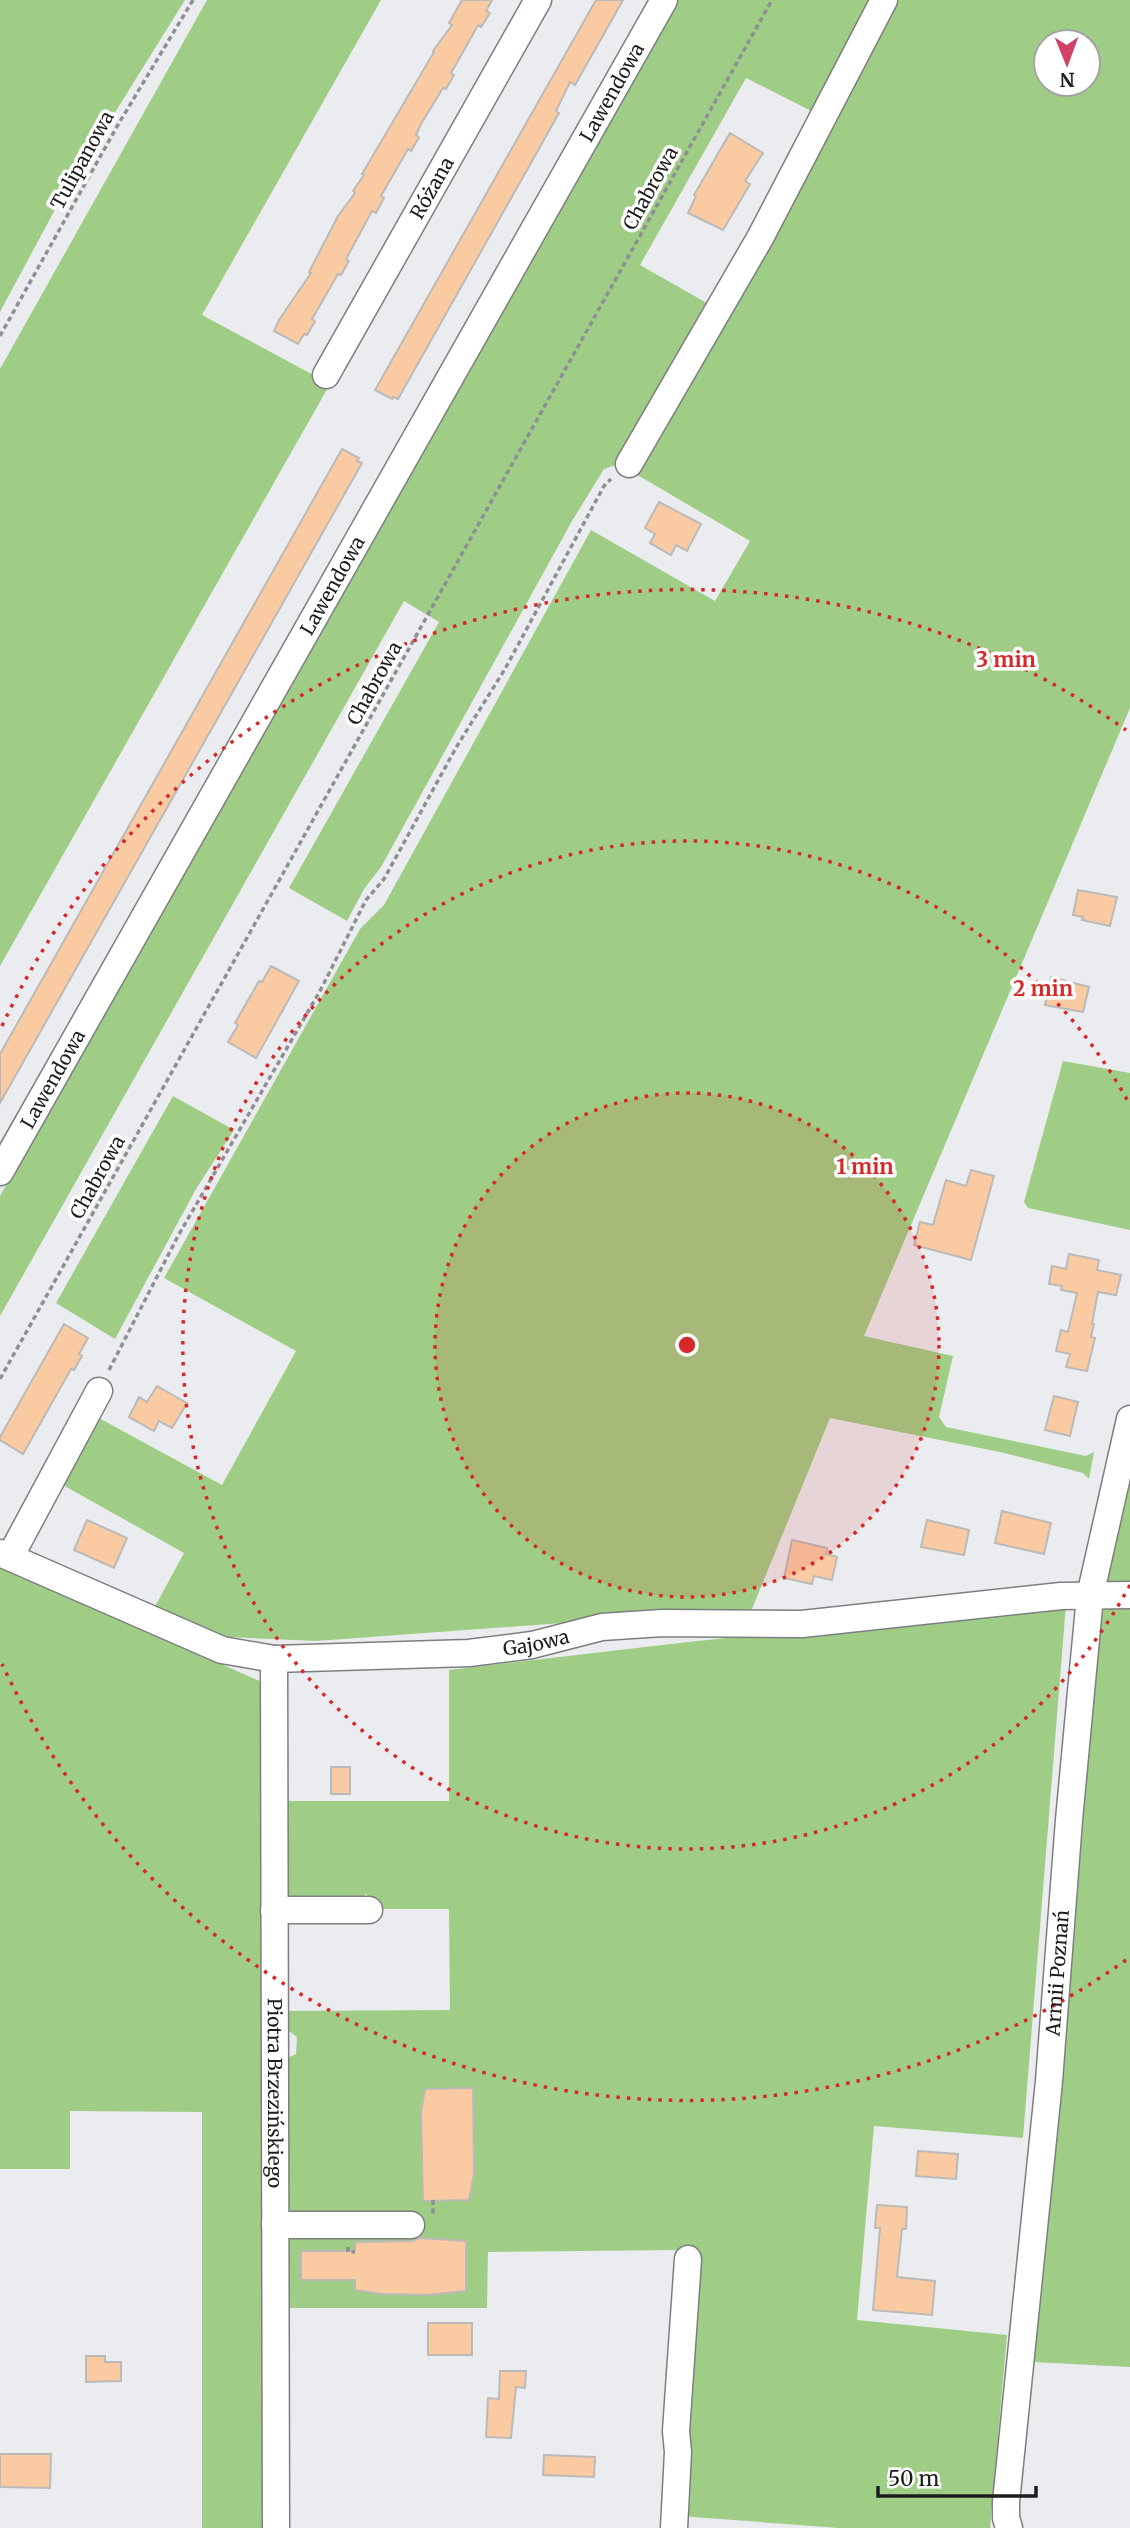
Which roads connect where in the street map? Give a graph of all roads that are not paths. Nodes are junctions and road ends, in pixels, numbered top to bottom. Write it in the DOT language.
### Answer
graph roads {
  1 [pos="538,0"];
  2 [pos="664,0"];
  3 [pos="884,0"];
  4 [pos="326,375"];
  5 [pos="629,464"];
  6 [pos="0,1172"];
  7 [pos="99,1391"];
  8 [pos="1130,1419"];
  9 [pos="5,1555"];
  10 [pos="1130,1595"];
  11 [pos="1090,1596"];
  12 [pos="274,1659"];
  13 [pos="274,1910"];
  14 [pos="369,1910"];
  15 [pos="275,2225"];
  16 [pos="411,2225"];
  17 [pos="688,2259"];
  18 [pos="276,2528"];
  19 [pos="674,2528"];
  20 [pos="1009,2528"];
  1 -- 4 [label="street, Różana"];
  2 -- 6 [label="street, Lawendowa"];
  3 -- 5 [label="street"];
  7 -- 9 [label="street"];
  8 -- 11 [label="street, Armii Poznań"];
  9 -- 12 [label="street, Gajowa"];
  10 -- 11 [label="street, Gajowa"];
  11 -- 12 [label="street, Gajowa"];
  11 -- 20 [label="street, Armii Poznań"];
  12 -- 13 [label="street, Piotra Brzezińskiego"];
  13 -- 14 [label="street"];
  13 -- 15 [label="street, Piotra Brzezińskiego"];
  15 -- 16 [label="street"];
  15 -- 18 [label="street, Piotra Brzezińskiego"];
  17 -- 19 [label="street"];
}
